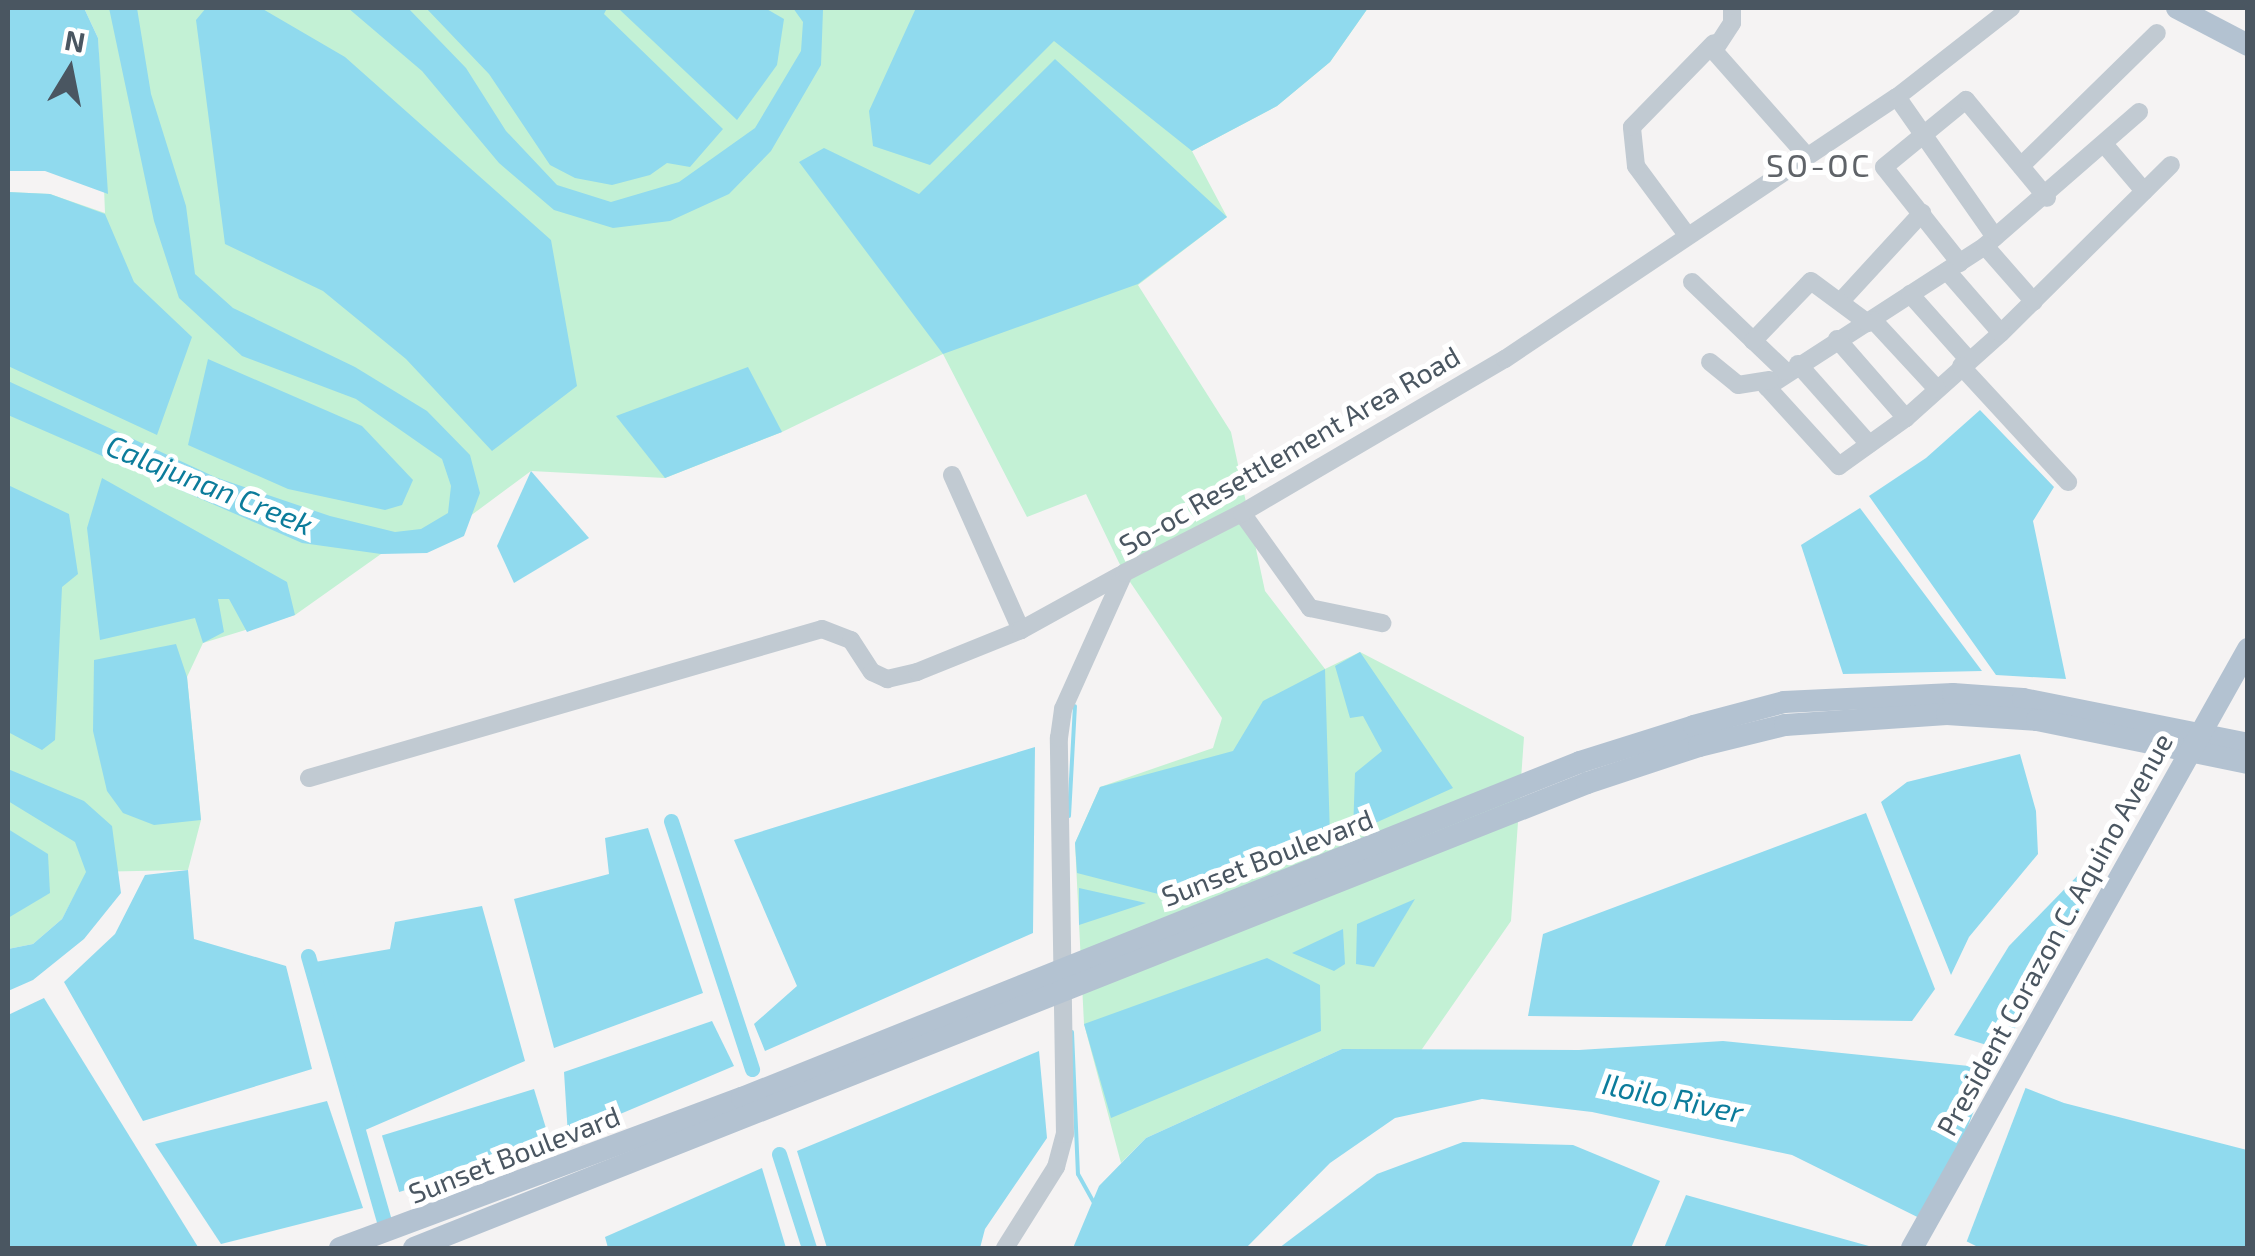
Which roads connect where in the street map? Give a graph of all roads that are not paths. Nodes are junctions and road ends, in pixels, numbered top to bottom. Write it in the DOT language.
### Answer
graph roads {
  1 [pos="1732,8"];
  2 [pos="2010,8"];
  3 [pos="2177,8"];
  4 [pos="2157,33"];
  5 [pos="1714,44"];
  6 [pos="2248,45"];
  7 [pos="1897,97"];
  8 [pos="2139,112"];
  9 [pos="1923,132"];
  10 [pos="2104,144"];
  11 [pos="1807,156"];
  12 [pos="2171,165"];
  13 [pos="2022,166"];
  14 [pos="2144,191"];
  15 [pos="2046,198"];
  16 [pos="1922,213"];
  17 [pos="1687,235"];
  18 [pos="1990,242"];
  19 [pos="1954,267"];
  20 [pos="1692,282"];
  21 [pos="1910,294"];
  22 [pos="1841,301"];
  23 [pos="2034,302"];
  24 [pos="1871,322"];
  25 [pos="2001,333"];
  26 [pos="1837,339"];
  27 [pos="1753,341"];
  28 [pos="1710,362"];
  29 [pos="1965,363"];
  30 [pos="1785,372"];
  31 [pos="1937,389"];
  32 [pos="1906,418"];
  33 [pos="1870,444"];
  34 [pos="952,474"];
  35 [pos="2068,482"];
  36 [pos="1242,514"];
  37 [pos="1124,573"];
  38 [pos="1382,624"];
  39 [pos="1021,630"];
  40 [pos="2248,649"];
  41 [pos="2194,744"];
  42 [pos="2248,744"];
  43 [pos="2248,763"];
  44 [pos="309,778"];
  45 [pos="1060,980"];
  46 [pos="340,1248"];
  47 [pos="414,1248"];
  48 [pos="1005,1248"];
  49 [pos="1912,1248"];
  1 -- 5 [label="street"];
  2 -- 7 [label="street, So-oc Resettlement Area Road"];
  3 -- 6 [label="main road"];
  4 -- 13 [label="street"];
  5 -- 11 [label="street"];
  5 -- 17 [label="street"];
  7 -- 9 [label="street"];
  7 -- 11 [label="street, So-oc Resettlement Area Road"];
  8 -- 10 [label="street"];
  9 -- 13 [label="street"];
  9 -- 16 [label="street"];
  9 -- 18 [label="street"];
  10 -- 14 [label="street"];
  10 -- 15 [label="street"];
  11 -- 17 [label="street, So-oc Resettlement Area Road"];
  12 -- 14 [label="street"];
  13 -- 15 [label="street"];
  14 -- 23 [label="street"];
  15 -- 18 [label="street"];
  16 -- 19 [label="street"];
  16 -- 22 [label="street"];
  17 -- 36 [label="street, So-oc Resettlement Area Road"];
  18 -- 19 [label="street"];
  18 -- 23 [label="street"];
  19 -- 21 [label="street"];
  19 -- 25 [label="street"];
  20 -- 27 [label="street"];
  21 -- 24 [label="street"];
  21 -- 29 [label="street"];
  22 -- 24 [label="street"];
  22 -- 27 [label="street"];
  23 -- 25 [label="street"];
  24 -- 26 [label="street"];
  24 -- 31 [label="street"];
  25 -- 29 [label="street"];
  26 -- 30 [label="street"];
  26 -- 32 [label="street"];
  27 -- 30 [label="street"];
  28 -- 30 [label="street"];
  29 -- 31 [label="street"];
  29 -- 35 [label="street"];
  30 -- 33 [label="street"];
  30 -- 33 [label="street"];
  31 -- 32 [label="street"];
  32 -- 33 [label="street"];
  34 -- 39 [label="street"];
  36 -- 37 [label="street, So-oc Resettlement Area Road"];
  36 -- 38 [label="street"];
  37 -- 39 [label="street"];
  37 -- 45 [label="street, So-oc Resettlement Area Road"];
  39 -- 44 [label="street"];
  40 -- 41 [label="main road, President Corazon C. Aquino Avenue"];
  41 -- 42 [label="main road, Sunset Boulevard"];
  41 -- 43 [label="main road, Sunset Boulevard"];
  41 -- 45 [label="main road, Sunset Boulevard"];
  41 -- 49 [label="main road, President Corazon C. Aquino Avenue"];
  45 -- 46 [label="main road, Sunset Boulevard"];
  45 -- 47 [label="main road, Sunset Boulevard"];
  45 -- 48 [label="street, So-oc Resettlement Area Road"];
}
